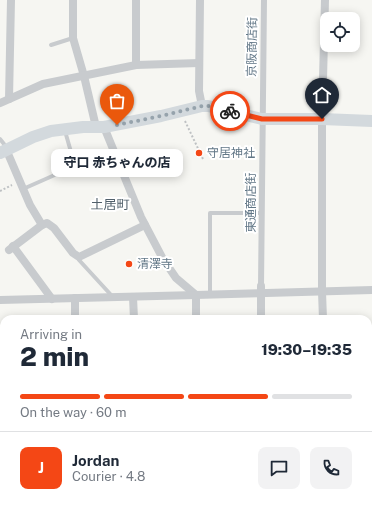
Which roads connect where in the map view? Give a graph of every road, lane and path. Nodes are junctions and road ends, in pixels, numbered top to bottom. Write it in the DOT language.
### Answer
graph roads {
  1 [pos="11,0"];
  2 [pos="73,0"];
  3 [pos="136,0"];
  4 [pos="200,0"];
  5 [pos="264,0"];
  6 [pos="325,0"];
  7 [pos="73,38"];
  8 [pos="51,45"];
  9 [pos="199,63"];
  10 [pos="136,65"];
  11 [pos="84,76"];
  12 [pos="9,99"];
  13 [pos="0,103"];
  14 [pos="202,106"];
  15 [pos="180,111"];
  16 [pos="262,119"];
  17 [pos="322,119"];
  18 [pos="372,121"];
  19 [pos="100,127"];
  20 [pos="64,129"];
  21 [pos="2,147"];
  22 [pos="203,159"];
  23 [pos="22,185"];
  24 [pos="0,191"];
  25 [pos="262,213"];
  26 [pos="42,225"];
  27 [pos="145,225"];
  28 [pos="79,257"];
  29 [pos="261,290"];
  30 [pos="372,290"];
  31 [pos="322,292"];
  32 [pos="210,295"];
  33 [pos="196,296"];
  34 [pos="113,297"];
  35 [pos="133,297"];
  36 [pos="74,298"];
  37 [pos="52,299"];
  38 [pos="0,300"];
  39 [pos="75,315"];
  40 [pos="134,315"];
  41 [pos="196,315"];
  42 [pos="261,315"];
  43 [pos="323,315"];
  1 -- 12 [label="street"];
  2 -- 7 [label="street"];
  3 -- 10 [label="street"];
  4 -- 9 [label="street"];
  5 -- 16 [label="street, 京阪商店街"];
  6 -- 17 [label="street"];
  7 -- 8 [label="lane"];
  7 -- 11 [label="street"];
  9 -- 10 [label="street"];
  9 -- 14 [label="street"];
  10 -- 11 [label="street"];
  11 -- 12 [label="street"];
  11 -- 19 [label="street"];
  12 -- 13 [label="street"];
  14 -- 15 [label="main road"];
  14 -- 16 [label="main road"];
  15 -- 19 [label="main road"];
  15 -- 22 [label="path"];
  16 -- 17 [label="main road"];
  16 -- 25 [label="street, 東通商店街"];
  17 -- 18 [label="main road"];
  17 -- 31 [label="street"];
  19 -- 20 [label="main road"];
  19 -- 27 [label="street"];
  20 -- 21 [label="main road"];
  20 -- 23 [label="lane"];
  21 -- 23 [label="street"];
  23 -- 24 [label="path"];
  23 -- 26 [label="street"];
  25 -- 29 [label="street, 東通商店街"];
  25 -- 32 [label="lane"];
  26 -- 28 [label="street"];
  26 -- 37 [label="street"];
  27 -- 28 [label="street"];
  27 -- 33 [label="street"];
  28 -- 34 [label="lane"];
  29 -- 31 [label="street"];
  29 -- 32 [label="street"];
  29 -- 42 [label="street"];
  30 -- 31 [label="street"];
  31 -- 43 [label="street"];
  32 -- 33 [label="street"];
  33 -- 35 [label="street"];
  33 -- 41 [label="street"];
  34 -- 35 [label="street"];
  34 -- 36 [label="street"];
  35 -- 40 [label="street"];
  36 -- 37 [label="street"];
  36 -- 39 [label="street"];
  37 -- 38 [label="street"];
}
